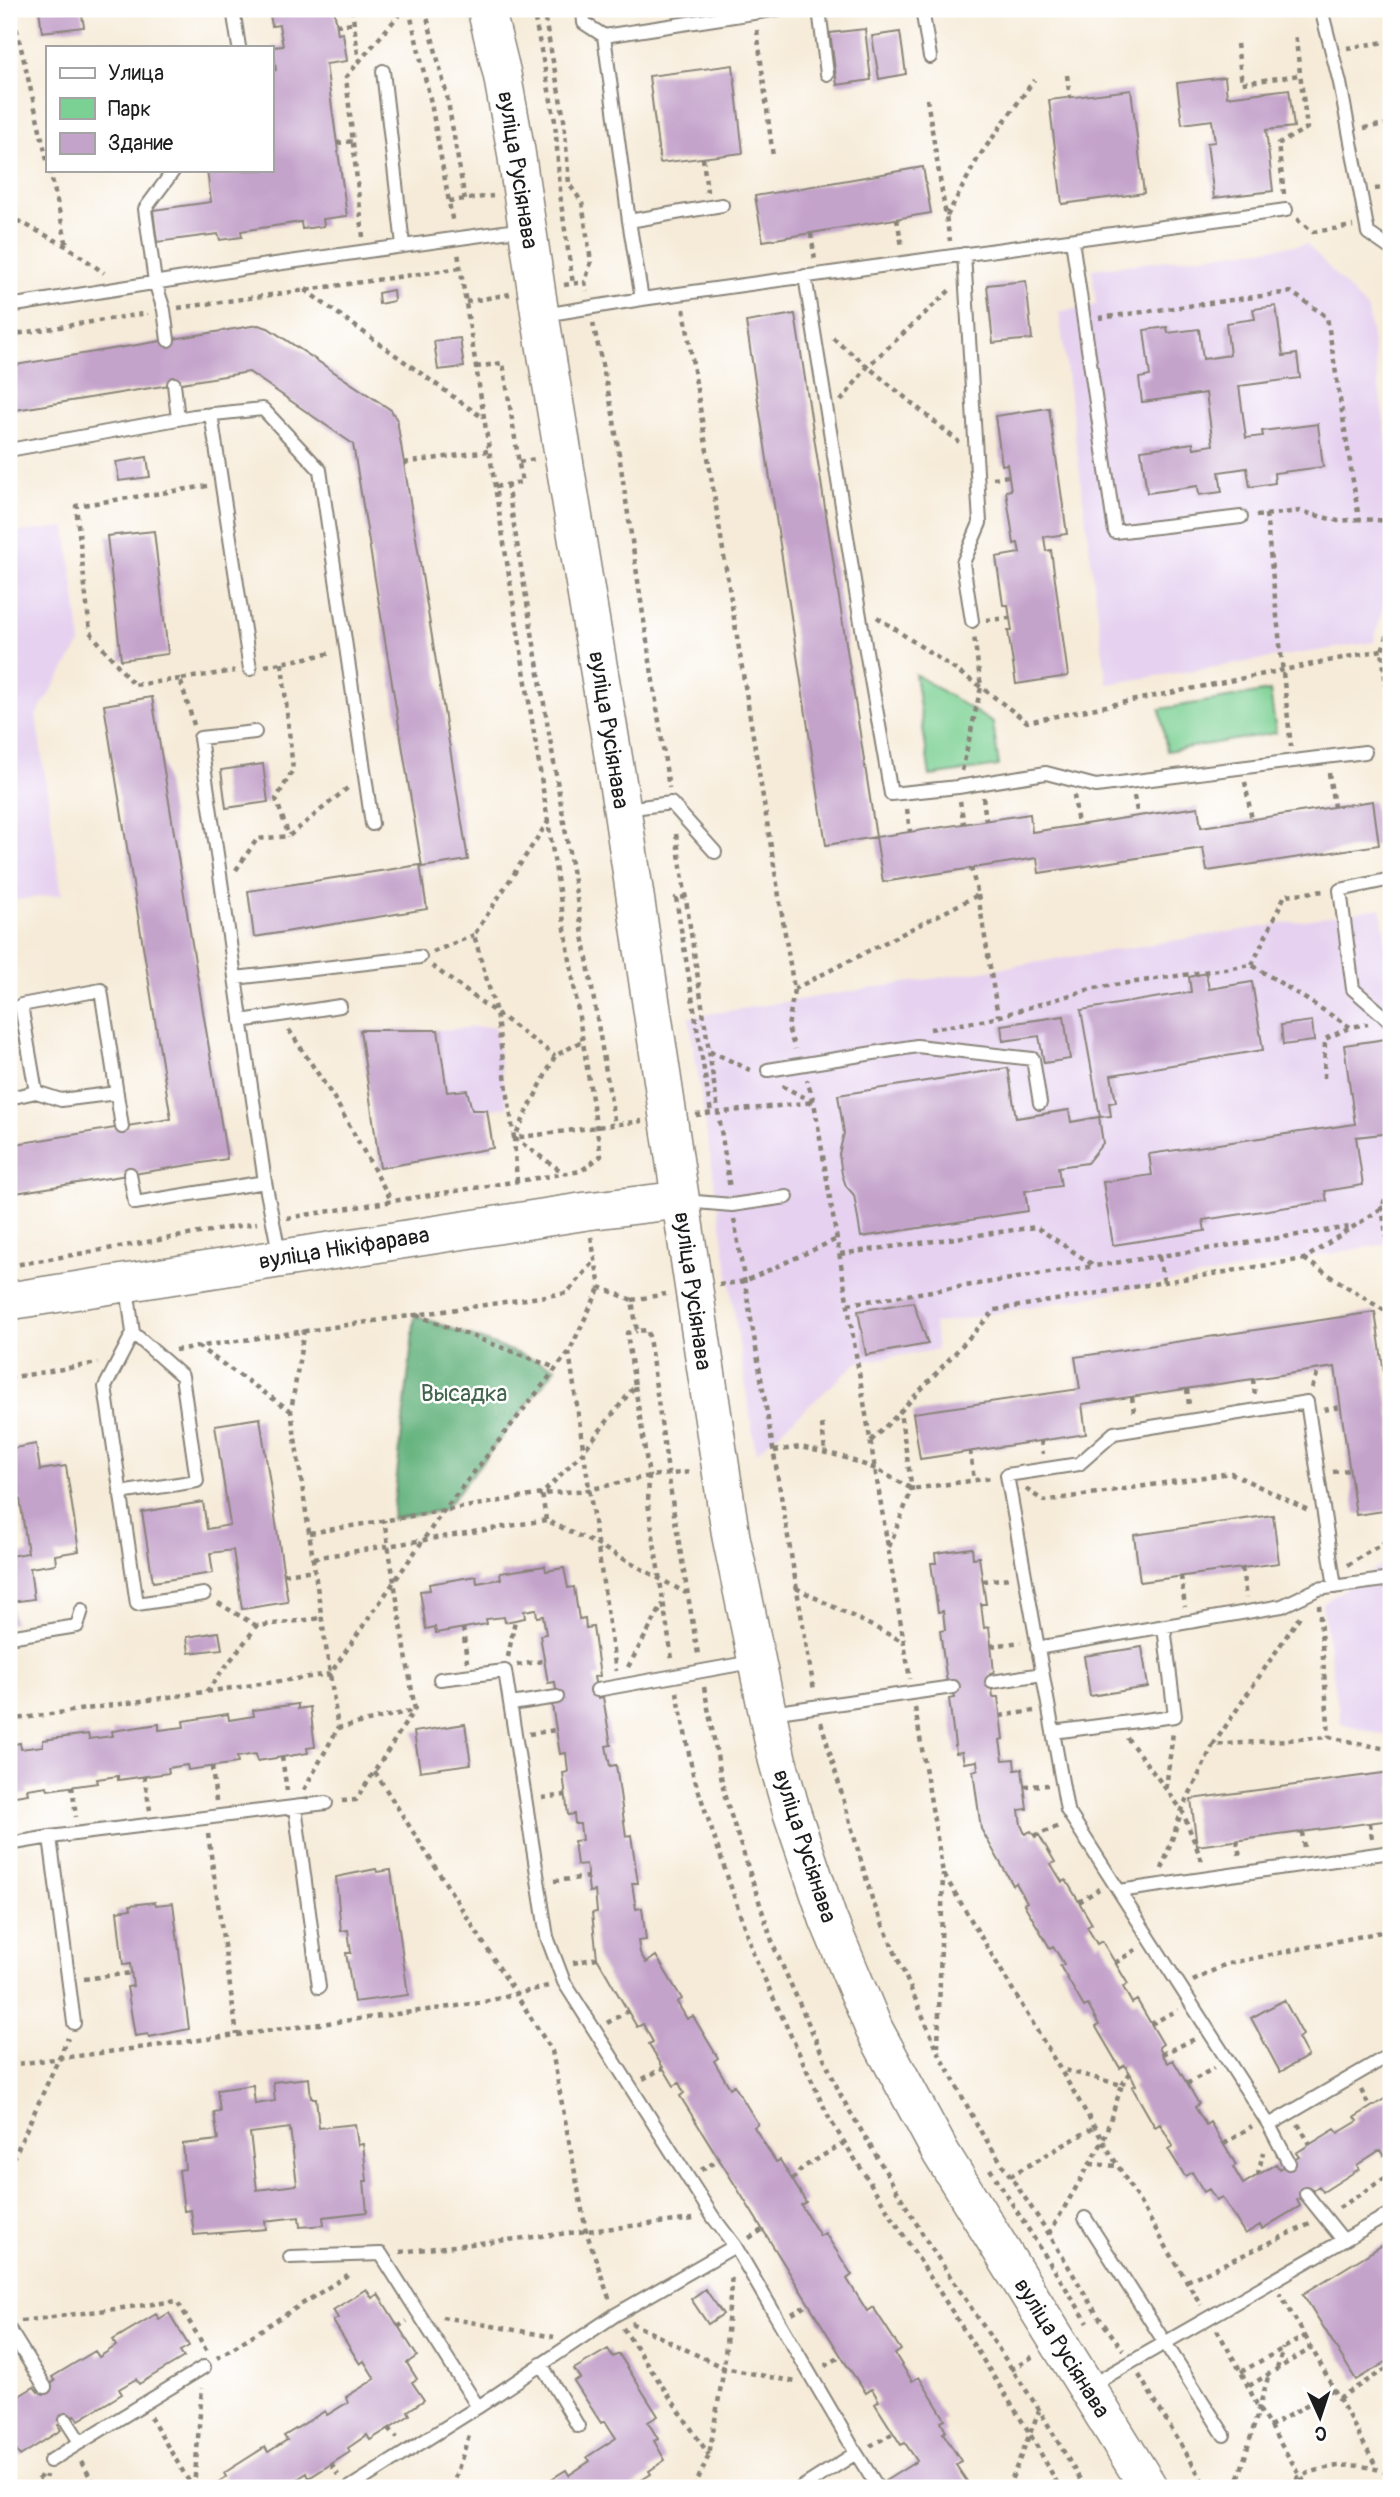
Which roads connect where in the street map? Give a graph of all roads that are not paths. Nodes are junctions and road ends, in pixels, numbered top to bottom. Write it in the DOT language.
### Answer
graph roads {
  1 [pos="233,9"];
  2 [pos="486,9"];
  3 [pos="583,9"];
  4 [pos="779,9"];
  5 [pos="819,9"];
  6 [pos="922,9"];
  7 [pos="1321,9"];
  8 [pos="604,36"];
  9 [pos="239,46"];
  10 [pos="930,57"];
  11 [pos="383,71"];
  12 [pos="827,74"];
  13 [pos="173,172"];
  14 [pos="722,205"];
  15 [pos="1286,210"];
  16 [pos="629,221"];
  17 [pos="528,228"];
  18 [pos="1072,240"];
  19 [pos="403,245"];
  20 [pos="1391,249"];
  21 [pos="958,255"];
  22 [pos="811,275"];
  23 [pos="155,282"];
  24 [pos="642,299"];
  25 [pos="9,306"];
  26 [pos="540,315"];
  27 [pos="168,340"];
  28 [pos="174,384"];
  29 [pos="211,414"];
  30 [pos="178,419"];
  31 [pos="9,450"];
  32 [pos="1241,517"];
  33 [pos="971,621"];
  34 [pos="250,669"];
  35 [pos="255,732"];
  36 [pos="1366,752"];
  37 [pos="622,809"];
  38 [pos="372,824"];
  39 [pos="715,852"];
  40 [pos="1391,879"];
  41 [pos="421,957"];
  42 [pos="235,978"];
  43 [pos="341,1006"];
  44 [pos="241,1021"];
  45 [pos="1390,1021"];
  46 [pos="768,1070"];
  47 [pos="36,1092"];
  48 [pos="117,1093"];
  49 [pos="9,1098"];
  50 [pos="1040,1103"];
  51 [pos="122,1127"];
  52 [pos="130,1174"];
  53 [pos="265,1182"];
  54 [pos="787,1197"];
  55 [pos="680,1200"];
  56 [pos="280,1258"];
  57 [pos="127,1283"];
  58 [pos="9,1301"];
  59 [pos="133,1333"];
  60 [pos="120,1493"];
  61 [pos="1391,1579"];
  62 [pos="1334,1582"];
  63 [pos="204,1594"];
  64 [pos="82,1610"];
  65 [pos="1164,1627"];
  66 [pos="9,1637"];
  67 [pos="1036,1644"];
  68 [pos="756,1661"];
  69 [pos="1042,1674"];
  70 [pos="440,1679"];
  71 [pos="992,1682"];
  72 [pos="953,1687"];
  73 [pos="597,1690"];
  74 [pos="557,1697"];
  75 [pos="511,1704"];
  76 [pos="767,1714"];
  77 [pos="1053,1732"];
  78 [pos="326,1803"];
  79 [pos="292,1807"];
  80 [pos="50,1837"];
  81 [pos="9,1844"];
  82 [pos="1387,1852"];
  83 [pos="1119,1891"];
  84 [pos="319,1987"];
  85 [pos="75,2022"];
  86 [pos="1391,2054"];
  87 [pos="1267,2121"];
  88 [pos="1289,2163"];
  89 [pos="1307,2194"];
  90 [pos="1391,2213"];
  91 [pos="1086,2218"];
  92 [pos="1343,2240"];
  93 [pos="734,2246"];
  94 [pos="290,2257"];
  95 [pos="9,2329"];
  96 [pos="1165,2343"];
  97 [pos="209,2364"];
  98 [pos="541,2364"];
  99 [pos="46,2387"];
  100 [pos="1087,2387"];
  101 [pos="478,2407"];
  102 [pos="66,2420"];
  103 [pos="578,2426"];
  104 [pos="1224,2435"];
  105 [pos="76,2445"];
  106 [pos="856,2453"];
  107 [pos="50,2461"];
  108 [pos="1143,2486"];
  109 [pos="349,2488"];
  110 [pos="801,2488"];
  111 [pos="878,2488"];
  1 -- 9 [label="lane"];
  2 -- 17 [label="main road, вуліца Русіянава"];
  3 -- 8 [label="lane"];
  4 -- 8 [label="lane"];
  5 -- 12 [label="lane"];
  6 -- 10 [label="lane"];
  7 -- 20 [label="lane"];
  8 -- 16 [label="lane"];
  11 -- 19 [label="lane"];
  13 -- 23 [label="lane"];
  14 -- 16 [label="lane"];
  15 -- 18 [label="lane"];
  16 -- 24 [label="lane"];
  17 -- 19 [label="lane"];
  17 -- 26 [label="main road, вуліца Русіянава"];
  18 -- 21 [label="lane"];
  18 -- 32 [label="lane"];
  19 -- 23 [label="lane"];
  21 -- 22 [label="lane"];
  21 -- 33 [label="lane"];
  22 -- 24 [label="lane"];
  22 -- 36 [label="lane"];
  23 -- 25 [label="lane"];
  23 -- 27 [label="lane"];
  24 -- 26 [label="lane"];
  26 -- 37 [label="main road, вуліца Русіянава"];
  28 -- 30 [label="lane"];
  29 -- 30 [label="lane"];
  29 -- 34 [label="lane"];
  29 -- 38 [label="lane"];
  30 -- 31 [label="lane"];
  35 -- 42 [label="lane"];
  37 -- 39 [label="lane"];
  37 -- 55 [label="main road, вуліца Русіянава"];
  40 -- 45 [label="lane"];
  41 -- 42 [label="lane"];
  42 -- 44 [label="lane"];
  43 -- 44 [label="lane"];
  44 -- 53 [label="lane"];
  46 -- 50 [label="lane"];
  47 -- 48 [label="lane"];
  47 -- 48 [label="lane"];
  47 -- 49 [label="lane"];
  48 -- 51 [label="lane"];
  52 -- 53 [label="lane"];
  53 -- 56 [label="lane"];
  54 -- 55 [label="lane"];
  55 -- 56 [label="main road, вуліца Нікіфарава"];
  55 -- 68 [label="main road, вуліца Русіянава"];
  56 -- 57 [label="main road, вуліца Нікіфарава"];
  57 -- 58 [label="main road, вуліца Нікіфарава"];
  57 -- 59 [label="lane"];
  59 -- 60 [label="lane"];
  59 -- 60 [label="lane"];
  60 -- 63 [label="lane"];
  61 -- 62 [label="lane"];
  62 -- 65 [label="lane"];
  62 -- 67 [label="lane"];
  64 -- 66 [label="lane"];
  65 -- 67 [label="lane"];
  65 -- 77 [label="lane"];
  67 -- 69 [label="lane"];
  68 -- 73 [label="lane"];
  68 -- 76 [label="main road, вуліца Русіянава"];
  69 -- 71 [label="lane"];
  69 -- 77 [label="lane"];
  70 -- 75 [label="lane"];
  72 -- 76 [label="lane"];
  74 -- 75 [label="lane"];
  75 -- 93 [label="lane"];
  76 -- 100 [label="main road, вуліца Русіянава"];
  77 -- 83 [label="lane"];
  78 -- 79 [label="lane"];
  79 -- 80 [label="lane"];
  79 -- 84 [label="lane"];
  80 -- 81 [label="lane"];
  80 -- 85 [label="lane"];
  82 -- 83 [label="lane"];
  83 -- 87 [label="lane"];
  86 -- 87 [label="lane"];
  87 -- 88 [label="lane"];
  89 -- 92 [label="lane"];
  90 -- 92 [label="lane"];
  91 -- 96 [label="lane"];
  92 -- 96 [label="lane"];
  93 -- 98 [label="lane"];
  93 -- 106 [label="lane"];
  94 -- 101 [label="lane"];
  95 -- 99 [label="lane"];
  96 -- 100 [label="lane"];
  96 -- 104 [label="lane"];
  97 -- 105 [label="lane"];
  98 -- 101 [label="lane"];
  98 -- 103 [label="lane"];
  100 -- 108 [label="main road, вуліца Русіянава"];
  101 -- 109 [label="lane"];
  102 -- 105 [label="lane"];
  105 -- 107 [label="lane"];
  106 -- 110 [label="lane"];
  106 -- 111 [label="lane"];
}
